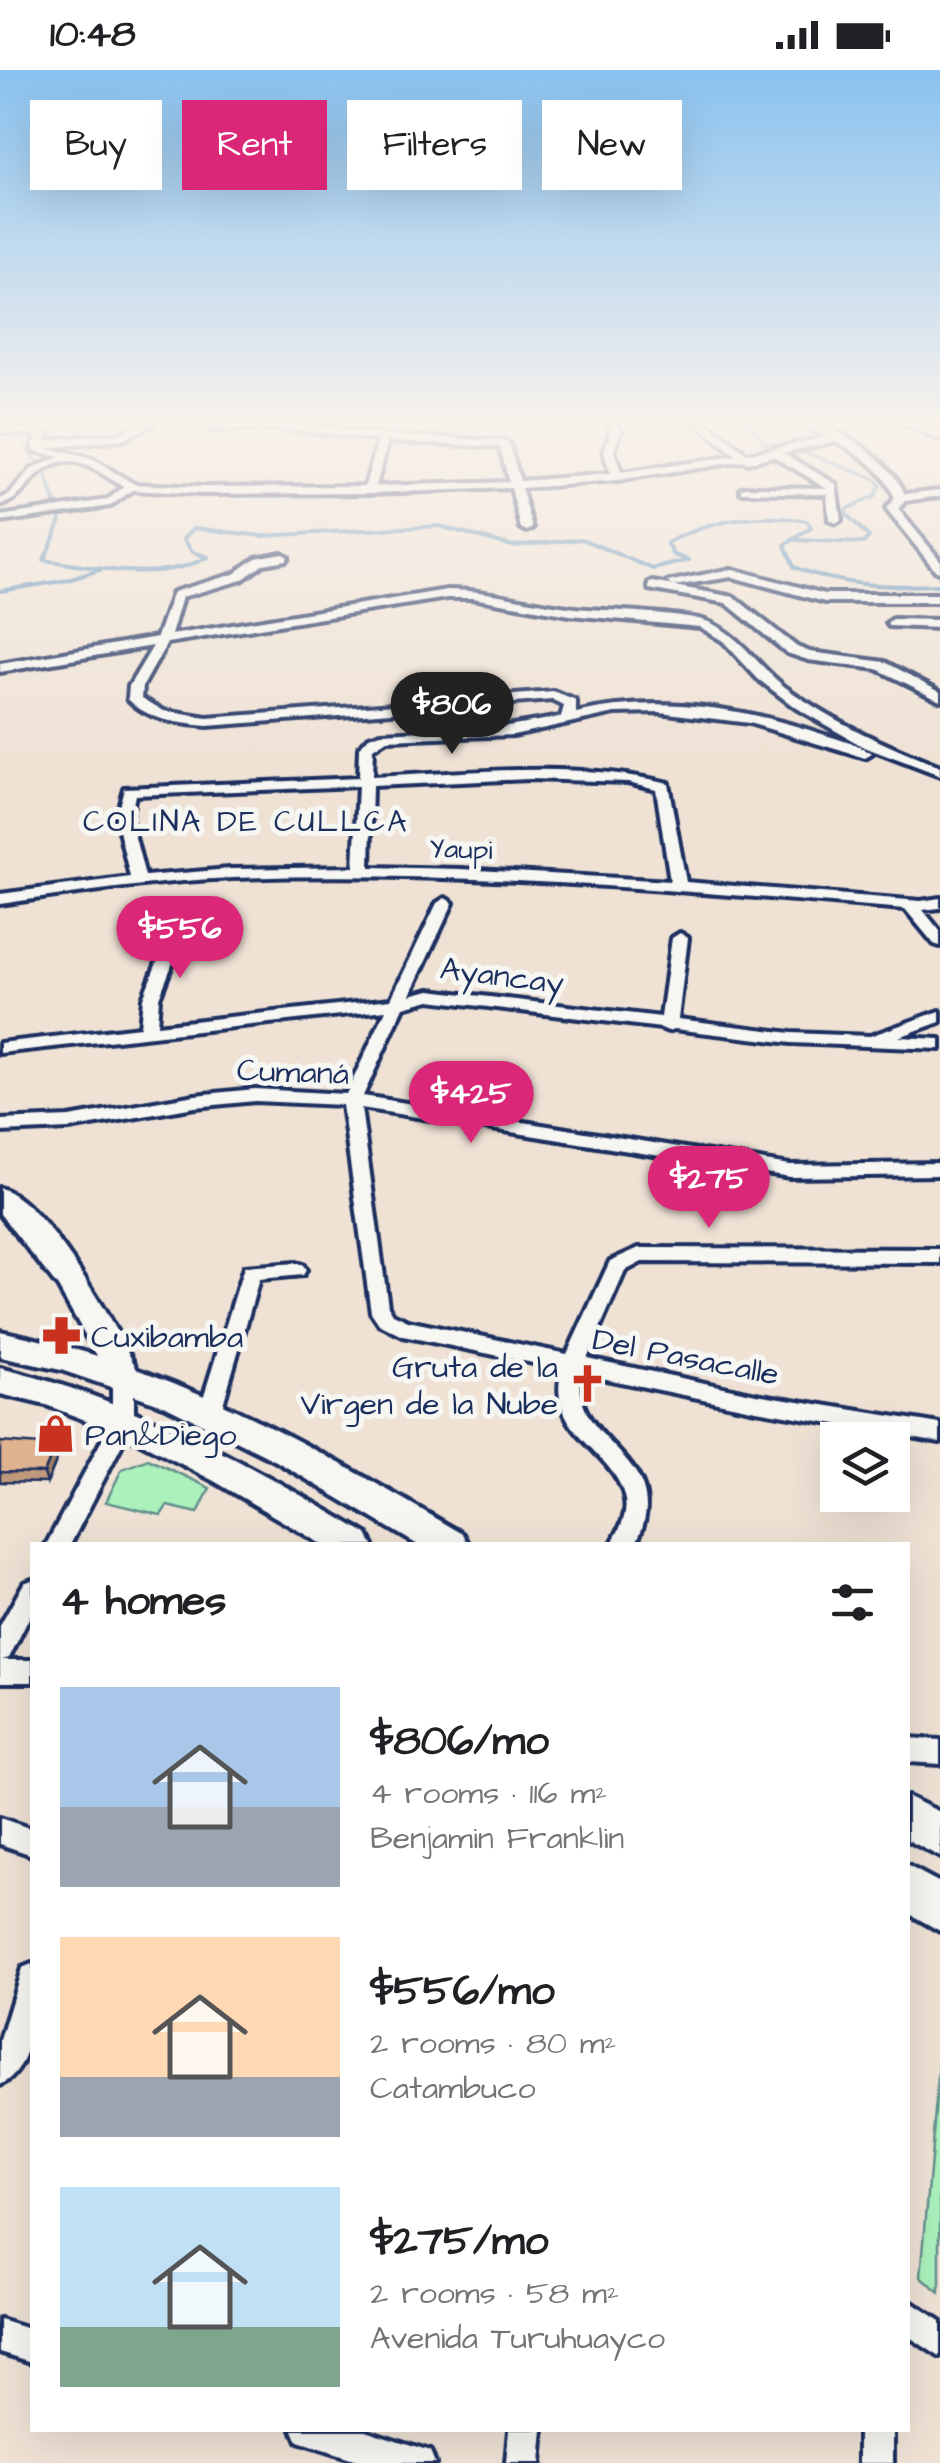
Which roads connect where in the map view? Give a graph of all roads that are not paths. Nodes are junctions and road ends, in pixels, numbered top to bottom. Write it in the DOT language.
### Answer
graph roads {
  1 [pos="914,536"];
  2 [pos="282,558"];
  3 [pos="940,568"];
  4 [pos="940,598"];
  5 [pos="893,622"];
  6 [pos="940,624"];
  7 [pos="164,639"];
  8 [pos="0,668"];
  9 [pos="940,696"];
  10 [pos="568,718"];
  11 [pos="865,748"];
  12 [pos="940,772"];
  13 [pos="367,784"];
  14 [pos="940,788"];
  15 [pos="362,871"];
  16 [pos="138,880"];
  17 [pos="73,888"];
  18 [pos="679,888"];
  19 [pos="0,900"];
  20 [pos="445,903"];
  21 [pos="940,903"];
  22 [pos="915,906"];
  23 [pos="0,911"];
  24 [pos="181,922"];
  25 [pos="680,938"];
  26 [pos="940,941"];
  27 [pos="399,1003"];
  28 [pos="940,1016"];
  29 [pos="668,1026"];
  30 [pos="148,1032"];
  31 [pos="871,1042"];
  32 [pos="940,1044"];
  33 [pos="0,1048"];
  34 [pos="351,1102"];
  35 [pos="0,1126"];
  36 [pos="940,1168"];
  37 [pos="0,1198"];
  38 [pos="940,1256"];
  39 [pos="296,1270"];
  40 [pos="0,1344"];
  41 [pos="575,1364"];
  42 [pos="123,1373"];
  43 [pos="0,1381"];
  44 [pos="211,1408"];
  45 [pos="123,1421"];
  46 [pos="940,1432"];
  47 [pos="60,1542"];
  48 [pos="349,1542"];
  49 [pos="445,1542"];
  50 [pos="625,1542"];
  51 [pos="30,1593"];
  52 [pos="7,1622"];
  53 [pos="0,1650"];
  54 [pos="0,1671"];
  55 [pos="30,1671"];
  56 [pos="910,1750"];
  57 [pos="940,1752"];
  58 [pos="910,1818"];
  59 [pos="0,1831"];
  60 [pos="940,1836"];
  61 [pos="30,1841"];
  62 [pos="910,1889"];
  63 [pos="940,1908"];
  64 [pos="30,1985"];
  65 [pos="0,2070"];
  66 [pos="910,2318"];
  67 [pos="0,2336"];
  68 [pos="940,2342"];
  69 [pos="30,2345"];
  70 [pos="317,2432"];
  71 [pos="526,2432"];
  72 [pos="876,2432"];
  73 [pos="418,2463"];
  74 [pos="522,2463"];
  75 [pos="876,2463"];
  1 -- 3 [label="street"];
  2 -- 7 [label="street"];
  4 -- 9 [label="street"];
  5 -- 6 [label="street"];
  7 -- 8 [label="street"];
  7 -- 10 [label="street"];
  7 -- 11 [label="street"];
  10 -- 11 [label="street"];
  10 -- 13 [label="street"];
  11 -- 12 [label="street"];
  11 -- 14 [label="street"];
  13 -- 15 [label="street"];
  13 -- 16 [label="street"];
  13 -- 18 [label="street"];
  15 -- 16 [label="street, Yaupi"];
  15 -- 18 [label="street, Yaupi"];
  16 -- 17 [label="street, Yaupi"];
  17 -- 19 [label="street, Yaupi"];
  17 -- 23 [label="street"];
  18 -- 22 [label="street, Yaupi"];
  20 -- 27 [label="street"];
  21 -- 22 [label="street, Yaupi"];
  22 -- 26 [label="street"];
  24 -- 30 [label="street"];
  25 -- 29 [label="street"];
  27 -- 29 [label="street, Ayancay"];
  27 -- 30 [label="street, Ayancay"];
  27 -- 34 [label="street"];
  28 -- 31 [label="street"];
  29 -- 31 [label="street, Ayancay"];
  30 -- 33 [label="street, Ayancay"];
  31 -- 32 [label="street, Ayancay"];
  34 -- 35 [label="street, Cumaná"];
  34 -- 36 [label="street, Cumaná"];
  34 -- 41 [label="street, Del Pasacalle"];
  37 -- 42 [label="street"];
  38 -- 41 [label="street"];
  39 -- 44 [label="street"];
  40 -- 42 [label="main road"];
  41 -- 46 [label="street, Del Pasacalle"];
  41 -- 50 [label="street"];
  42 -- 44 [label="main road"];
  42 -- 45 [label="street"];
  43 -- 45 [label="main road"];
  44 -- 49 [label="main road"];
  45 -- 47 [label="street"];
  45 -- 48 [label="main road"];
  51 -- 52 [label="street"];
  52 -- 53 [label="street"];
  54 -- 55 [label="street"];
  56 -- 57 [label="street"];
  58 -- 60 [label="main road"];
  59 -- 61 [label="street"];
  62 -- 63 [label="main road"];
  64 -- 65 [label="street"];
  66 -- 68 [label="street"];
  67 -- 69 [label="street"];
  70 -- 73 [label="street"];
  71 -- 74 [label="street"];
  72 -- 75 [label="street"];
}
